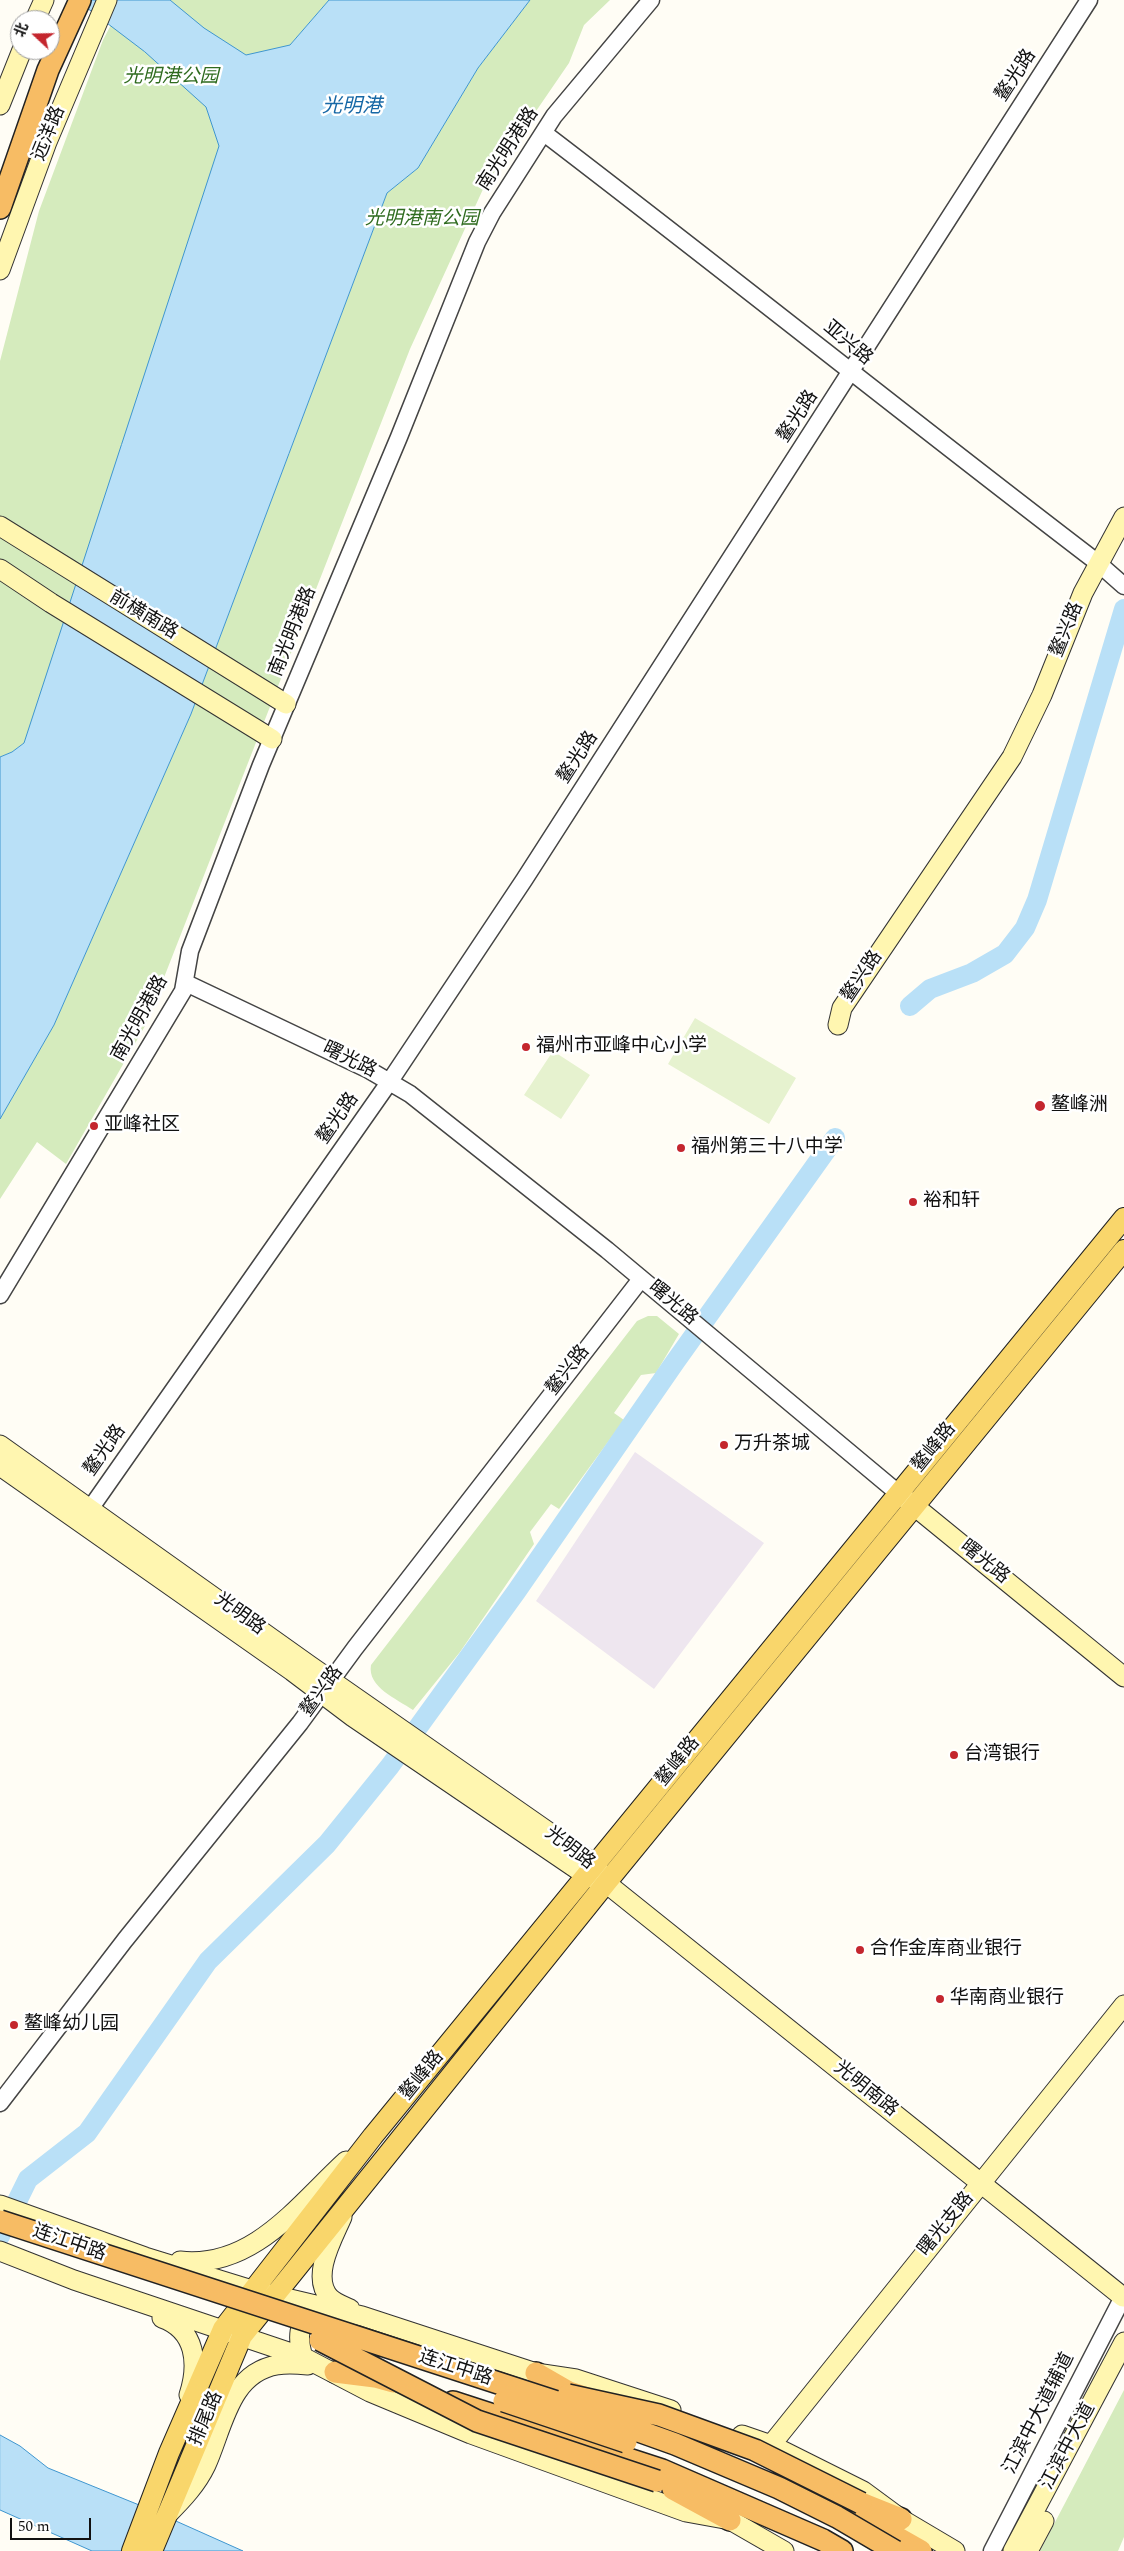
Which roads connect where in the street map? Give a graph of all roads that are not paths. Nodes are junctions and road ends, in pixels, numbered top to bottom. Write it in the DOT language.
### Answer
graph roads {
  1 [pos="80,0"];
  2 [pos="108,0"];
  3 [pos="652,0"];
  4 [pos="1089,0"];
  5 [pos="18,60"];
  6 [pos="38,60"];
  7 [pos="0,105"];
  8 [pos="544,133"];
  9 [pos="0,161"];
  10 [pos="0,208"];
  11 [pos="0,270"];
  12 [pos="851,373"];
  13 [pos="1124,517"];
  14 [pos="0,526"];
  15 [pos="1124,541"];
  16 [pos="0,569"];
  17 [pos="1112,575"];
  18 [pos="286,704"];
  19 [pos="272,739"];
  20 [pos="186,983"];
  21 [pos="390,1081"];
  22 [pos="1124,1218"];
  23 [pos="1124,1250"];
  24 [pos="1115,1269"];
  25 [pos="641,1278"];
  26 [pos="0,1295"];
  27 [pos="0,1445"];
  28 [pos="0,1466"];
  29 [pos="898,1493"];
  30 [pos="914,1506"];
  31 [pos="85,1515"];
  32 [pos="1124,1677"];
  33 [pos="326,1687"];
  34 [pos="591,1871"];
  35 [pos="606,1884"];
  36 [pos="1124,2005"];
  37 [pos="0,2103"];
  38 [pos="373,2136"];
  39 [pos="980,2183"];
  40 [pos="0,2204"];
  41 [pos="345,2208"];
  42 [pos="0,2221"];
  43 [pos="0,2235"];
  44 [pos="0,2251"];
  45 [pos="145,2257"];
  46 [pos="74,2280"];
  47 [pos="252,2290"];
  48 [pos="275,2294"];
  49 [pos="1124,2296"];
  50 [pos="324,2308"];
  51 [pos="237,2309"];
  52 [pos="362,2316"];
  53 [pos="232,2333"];
  54 [pos="320,2340"];
  55 [pos="1124,2342"];
  56 [pos="318,2365"];
  57 [pos="1124,2368"];
  58 [pos="536,2373"];
  59 [pos="501,2385"];
  60 [pos="771,2445"];
  61 [pos="169,2453"];
  62 [pos="157,2512"];
  63 [pos="901,2519"];
  64 [pos="730,2520"];
  65 [pos="132,2551"];
  66 [pos="152,2551"];
  67 [pos="784,2551"];
  68 [pos="842,2551"];
  69 [pos="867,2551"];
  70 [pos="895,2551"];
  71 [pos="921,2551"];
  72 [pos="955,2551"];
  73 [pos="992,2551"];
  74 [pos="1013,2551"];
  75 [pos="1028,2551"];
  1 -- 10 [label="highway"];
  2 -- 11 [label="main road, 远洋路"];
  3 -- 8 [label="street, 南光明港路"];
  4 -- 12 [label="street, 鳌光路"];
  5 -- 7 [label="main road"];
  6 -- 9 [label="highway"];
  8 -- 12 [label="street, 亚兴路"];
  8 -- 18 [label="street, 南光明港路"];
  12 -- 17 [label="street, 亚兴路"];
  12 -- 21 [label="street, 鳌光路"];
  13 -- 17 [label="main road, 鳌兴路"];
  14 -- 18 [label="main road, 前横南路"];
  15 -- 17 [label="main road, 鳌兴路"];
  16 -- 19 [label="main road, 前横南路"];
  17 -- 17 [label="main road, 鳌兴路"];
  18 -- 19 [label="street, 南光明港路"];
  19 -- 20 [label="street, 南光明港路"];
  20 -- 21 [label="street, 曙光路"];
  20 -- 26 [label="street, 南光明港路"];
  21 -- 25 [label="street, 曙光路"];
  21 -- 31 [label="street, 鳌光路"];
  22 -- 29 [label="main road, 鳌峰路"];
  23 -- 24 [label="main road, 鳌峰路"];
  24 -- 30 [label="main road, 鳌峰路"];
  25 -- 29 [label="street, 曙光路"];
  25 -- 33 [label="street, 鳌兴路"];
  27 -- 31 [label="main road, 光明路"];
  28 -- 31 [label="main road, 光明路"];
  29 -- 30 [label="main road, 曙光路"];
  29 -- 34 [label="main road, 鳌峰路"];
  30 -- 32 [label="main road, 曙光路"];
  30 -- 35 [label="main road, 鳌峰路"];
  31 -- 33 [label="main road, 光明路"];
  33 -- 34 [label="main road, 光明路"];
  33 -- 37 [label="street, 鳌兴路"];
  34 -- 35 [label="main road, 光明路"];
  34 -- 38 [label="main road, 鳌峰路"];
  35 -- 39 [label="main road, 光明南路"];
  35 -- 41 [label="main road, 鳌峰路"];
  36 -- 39 [label="main road, 曙光支路"];
  38 -- 45 [label="main road"];
  38 -- 47 [label="main road, 鳌峰路"];
  39 -- 49 [label="main road, 光明南路"];
  39 -- 60 [label="main road, 曙光支路"];
  40 -- 45 [label="main road"];
  41 -- 48 [label="main road, 鳌峰路"];
  41 -- 52 [label="main road"];
  42 -- 59 [label="highway, 连江中路, bridge"];
  43 -- 54 [label="highway, 连江中路"];
  44 -- 46 [label="main road"];
  45 -- 47 [label="main road"];
  46 -- 53 [label="main road"];
  46 -- 61 [label="main road"];
  47 -- 48 [label="main road"];
  47 -- 51 [label="main road, 鳌峰路"];
  48 -- 50 [label="main road"];
  48 -- 53 [label="main road, 排尾路"];
  49 -- 73 [label="street, 江滨中大道辅道"];
  50 -- 52 [label="main road"];
  50 -- 56 [label="main road"];
  51 -- 53 [label="main road, 排尾路"];
  52 -- 58 [label="main road"];
  53 -- 56 [label="main road"];
  53 -- 61 [label="main road, 排尾路"];
  53 -- 62 [label="main road, 排尾路"];
  54 -- 64 [label="highway, bridge"];
  54 -- 69 [label="highway, 连江中路, bridge"];
  55 -- 74 [label="main road, 江滨中大道"];
  56 -- 62 [label="main road"];
  56 -- 64 [label="main road"];
  56 -- 68 [label="highway, bridge"];
  57 -- 75 [label="main road, 江滨中大道"];
  58 -- 60 [label="main road"];
  58 -- 71 [label="highway"];
  59 -- 63 [label="highway, bridge"];
  59 -- 70 [label="highway, 连江中路, bridge"];
  60 -- 63 [label="main road"];
  61 -- 62 [label="main road, 排尾路"];
  62 -- 65 [label="main road, 排尾路"];
  62 -- 66 [label="main road, 排尾路"];
  63 -- 72 [label="main road"];
  64 -- 67 [label="main road"];
}
